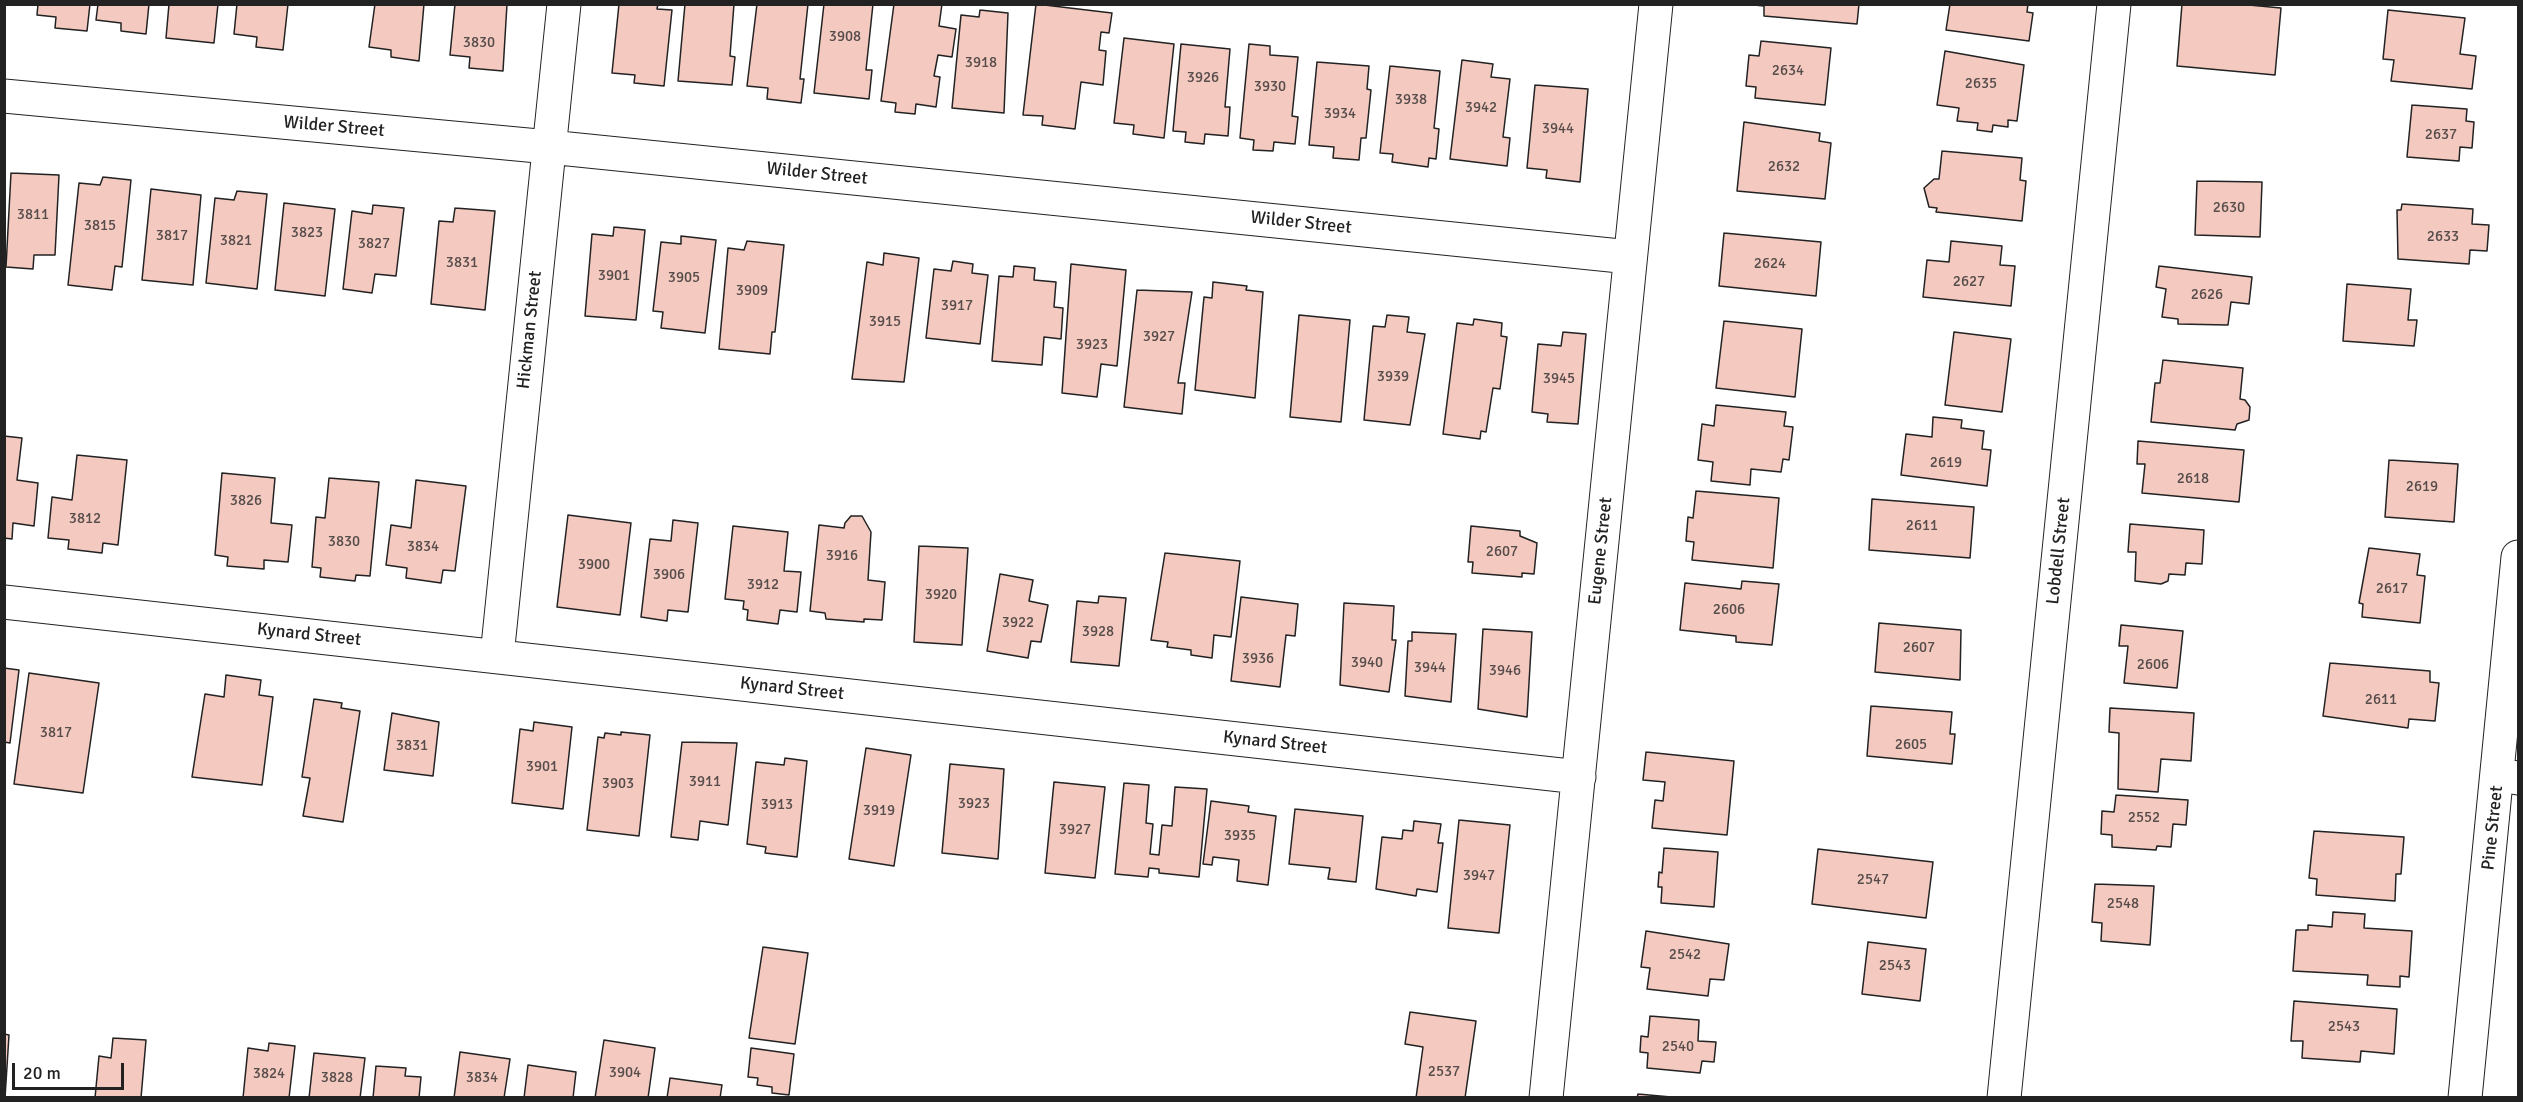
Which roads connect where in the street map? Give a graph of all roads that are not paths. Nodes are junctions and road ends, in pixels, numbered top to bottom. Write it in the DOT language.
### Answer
graph roads {
  1 [pos="564,4"];
  2 [pos="1656,4"];
  3 [pos="2114,4"];
  4 [pos="4,96"];
  5 [pos="549,147"];
  6 [pos="1630,257"];
  7 [pos="2518,557"];
  8 [pos="4,602"];
  9 [pos="498,656"];
  10 [pos="2508,776"];
  11 [pos="1579,777"];
  12 [pos="1546,1098"];
  13 [pos="2004,1098"];
  14 [pos="2465,1098"];
  1 -- 5 [label="street, Hickman Street"];
  2 -- 6 [label="street, Eugene Street"];
  3 -- 13 [label="street, Lobdell Street"];
  4 -- 5 [label="street, Wilder Street"];
  5 -- 6 [label="street, Wilder Street"];
  5 -- 9 [label="street, Hickman Street"];
  6 -- 11 [label="street, Eugene Street"];
  7 -- 10 [label="street, Pine Street"];
  8 -- 9 [label="street, Kynard Street"];
  9 -- 11 [label="street, Kynard Street"];
  10 -- 14 [label="street, Pine Street"];
  11 -- 12 [label="street, Eugene Street"];
}
